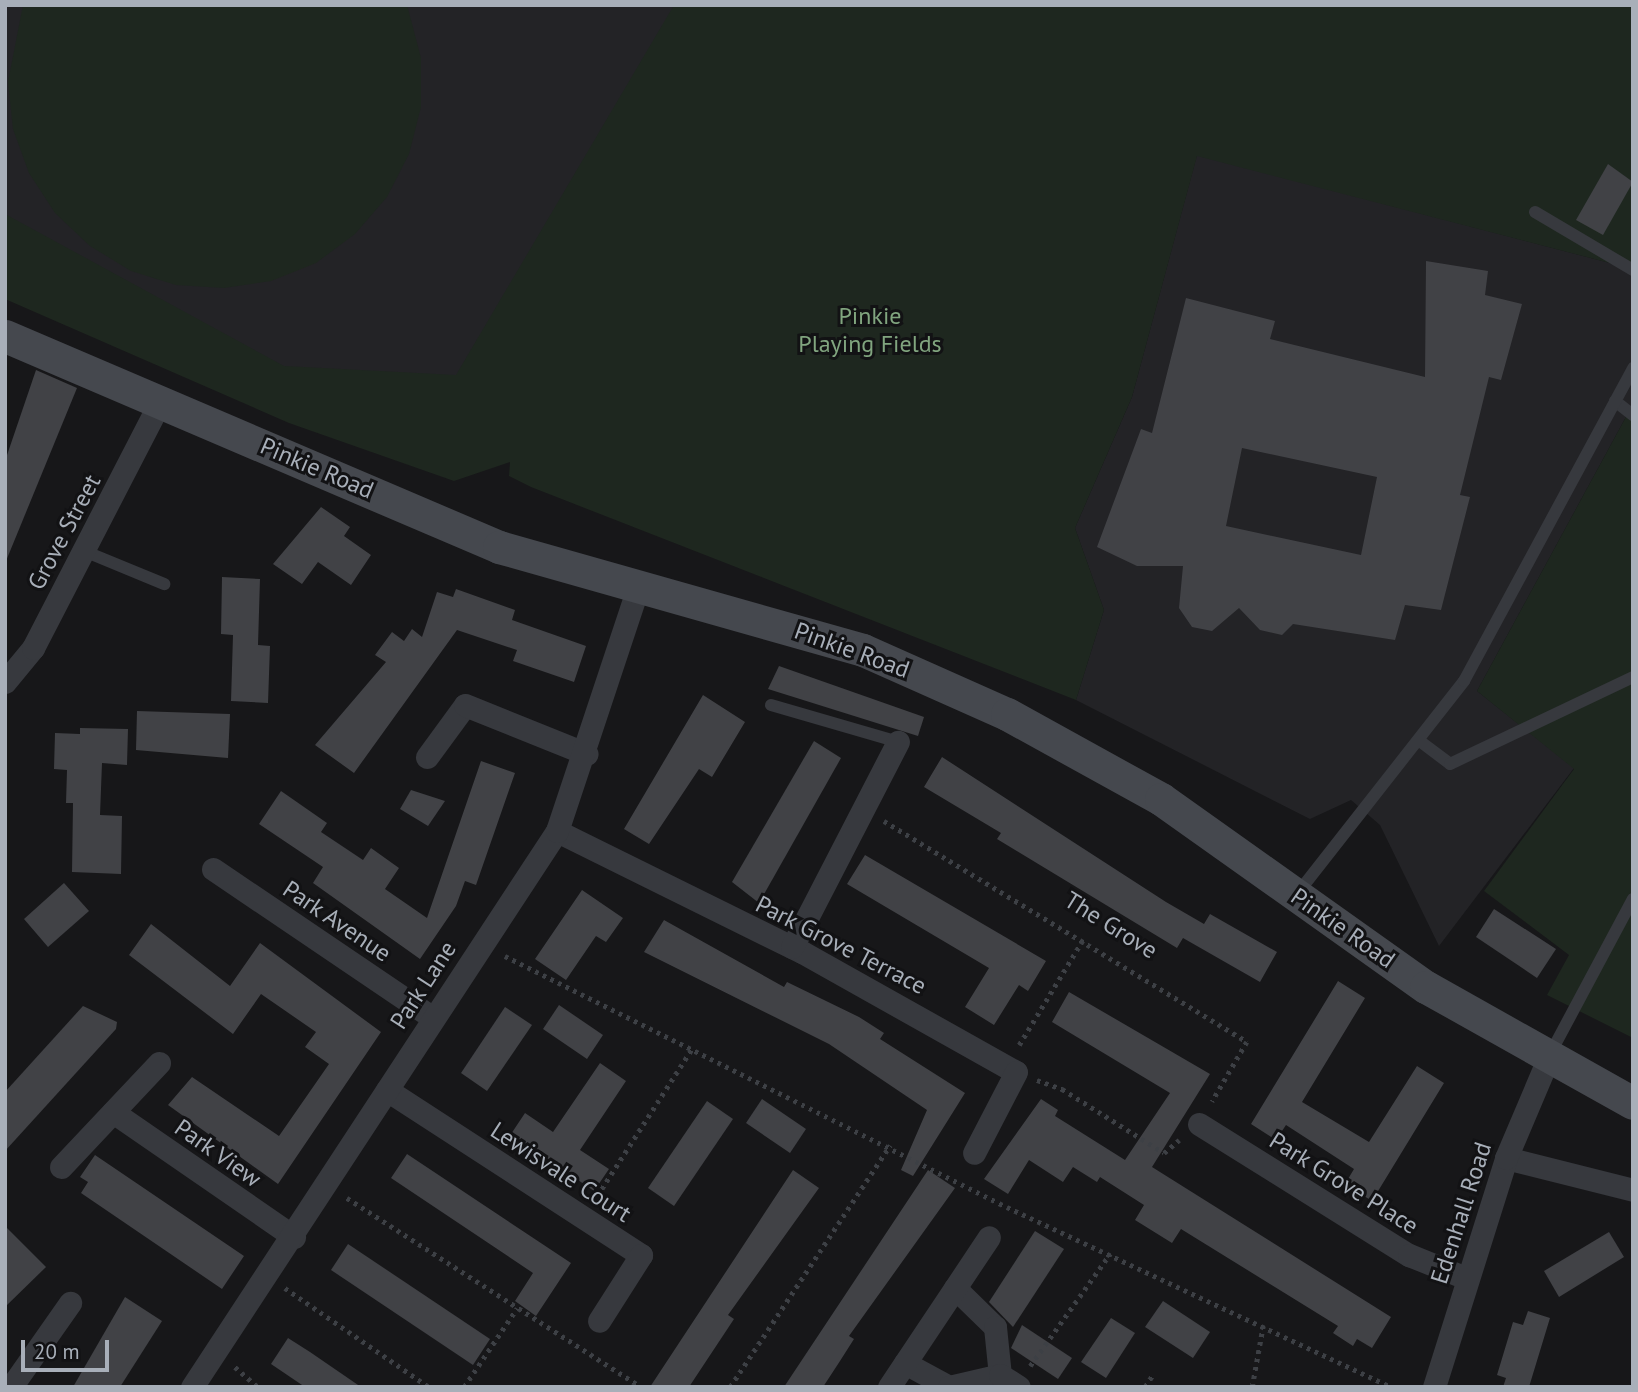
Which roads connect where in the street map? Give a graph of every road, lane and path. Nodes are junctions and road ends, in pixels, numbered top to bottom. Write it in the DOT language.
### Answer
graph roads {
  1 [pos="1535,212"];
  2 [pos="1633,270"];
  3 [pos="5,336"];
  4 [pos="1633,368"];
  5 [pos="1615,401"];
  6 [pos="160,402"];
  7 [pos="1633,415"];
  8 [pos="84,551"];
  9 [pos="163,584"];
  10 [pos="639,585"];
  11 [pos="1633,677"];
  12 [pos="5,681"];
  13 [pos="771,705"];
  14 [pos="898,742"];
  15 [pos="1421,742"];
  16 [pos="587,754"];
  17 [pos="427,757"];
  18 [pos="862,808"];
  19 [pos="557,831"];
  20 [pos="213,869"];
  21 [pos="1296,894"];
  22 [pos="1633,899"];
  23 [pos="1084,938"];
  24 [pos="484,941"];
  25 [pos="792,947"];
  26 [pos="432,1017"];
  27 [pos="693,1047"];
  28 [pos="1548,1059"];
  29 [pos="159,1063"];
  30 [pos="1011,1069"];
  31 [pos="387,1090"];
  32 [pos="1633,1103"];
  33 [pos="113,1112"];
  34 [pos="1199,1124"];
  35 [pos="890,1145"];
  36 [pos="974,1153"];
  37 [pos="1506,1158"];
  38 [pos="61,1167"];
  39 [pos="325,1185"];
  40 [pos="1633,1190"];
  41 [pos="583,1217"];
  42 [pos="294,1237"];
  43 [pos="989,1237"];
  44 [pos="1110,1254"];
  45 [pos="267,1276"];
  46 [pos="1466,1278"];
  47 [pos="955,1288"];
  48 [pos="70,1303"];
  49 [pos="517,1308"];
  50 [pos="599,1321"];
  51 [pos="1263,1326"];
  52 [pos="905,1363"];
  53 [pos="1152,1376"];
  54 [pos="1012,1382"];
  55 [pos="11,1387"];
  56 [pos="192,1387"];
  57 [pos="429,1387"];
  58 [pos="464,1387"];
  59 [pos="640,1387"];
  60 [pos="730,1387"];
  61 [pos="889,1387"];
  62 [pos="1145,1387"];
  63 [pos="1252,1387"];
  64 [pos="1392,1387"];
  65 [pos="1434,1387"];
  1 -- 2 [label="lane"];
  3 -- 6 [label="main road, Pinkie Road"];
  4 -- 5 [label="lane"];
  5 -- 7 [label="lane"];
  5 -- 15 [label="lane"];
  6 -- 8 [label="street, Grove Street"];
  6 -- 10 [label="main road, Pinkie Road"];
  8 -- 9 [label="lane"];
  8 -- 12 [label="street, Grove Street"];
  10 -- 16 [label="street, Park Lane"];
  10 -- 21 [label="main road, Pinkie Road"];
  11 -- 15 [label="lane"];
  13 -- 14 [label="lane"];
  14 -- 18 [label="street"];
  15 -- 21 [label="lane"];
  16 -- 17 [label="street"];
  16 -- 19 [label="street, Park Lane"];
  18 -- 23 [label="path, The Grove"];
  18 -- 25 [label="street"];
  19 -- 24 [label="street, Park Lane"];
  19 -- 25 [label="street, Park Grove Terrace"];
  20 -- 26 [label="street, Park Avenue"];
  21 -- 28 [label="main road, Pinkie Road"];
  22 -- 28 [label="lane"];
  23 -- 30 [label="path"];
  23 -- 34 [label="path, The Grove"];
  24 -- 26 [label="street, Park Lane"];
  24 -- 27 [label="path"];
  25 -- 30 [label="street, Park Grove Terrace"];
  26 -- 31 [label="street, Park Lane"];
  27 -- 35 [label="path"];
  27 -- 41 [label="path"];
  28 -- 32 [label="main road, Pinkie Road"];
  28 -- 37 [label="street, Edenhall Road"];
  29 -- 33 [label="street"];
  30 -- 34 [label="path"];
  30 -- 36 [label="street"];
  31 -- 39 [label="street, Park Lane"];
  31 -- 41 [label="street, Lewisvale Court"];
  33 -- 38 [label="street"];
  33 -- 42 [label="street, Park View"];
  34 -- 46 [label="street, Park Grove Place"];
  35 -- 44 [label="path"];
  35 -- 60 [label="path"];
  37 -- 40 [label="street"];
  37 -- 46 [label="street, Edenhall Road"];
  39 -- 42 [label="street, Park Lane"];
  39 -- 49 [label="path"];
  41 -- 50 [label="street, Lewisvale Court"];
  42 -- 45 [label="street, Park Lane"];
  43 -- 47 [label="street"];
  44 -- 51 [label="path"];
  44 -- 54 [label="path"];
  45 -- 56 [label="street, Park Lane"];
  45 -- 57 [label="path"];
  46 -- 65 [label="street, Edenhall Road"];
  47 -- 52 [label="street"];
  47 -- 54 [label="street"];
  48 -- 55 [label="street"];
  49 -- 58 [label="path"];
  49 -- 59 [label="path"];
  51 -- 63 [label="path"];
  51 -- 64 [label="path"];
  52 -- 54 [label="street"];
  52 -- 61 [label="street"];
  53 -- 62 [label="path"];
}
